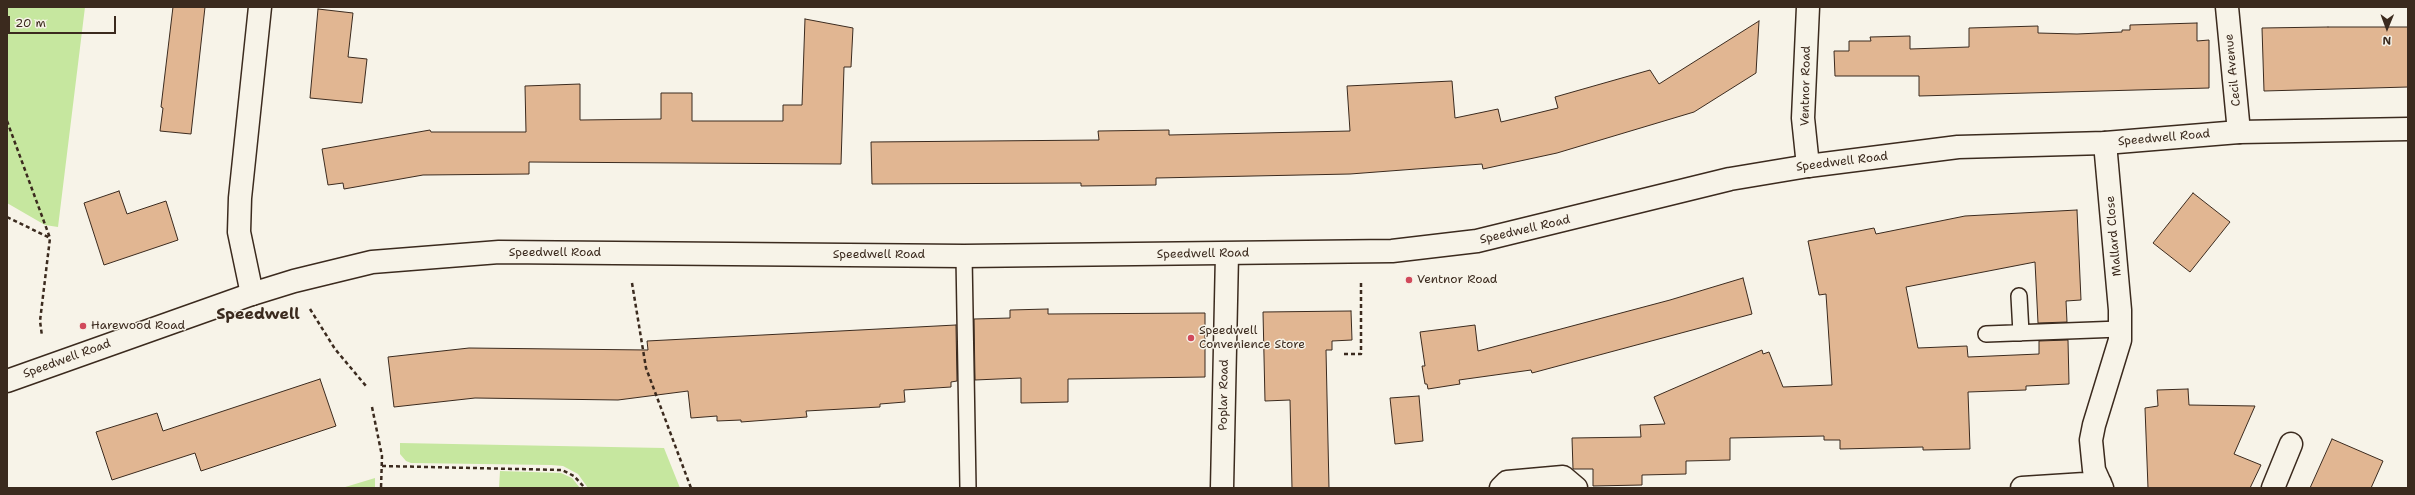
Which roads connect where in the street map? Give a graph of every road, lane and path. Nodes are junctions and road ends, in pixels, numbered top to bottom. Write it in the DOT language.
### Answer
graph roads {
  1 [pos="260,7"];
  2 [pos="1808,7"];
  3 [pos="2227,7"];
  4 [pos="7,121"];
  5 [pos="2408,129"];
  6 [pos="2239,132"];
  7 [pos="2105,143"];
  8 [pos="1808,166"];
  9 [pos="7,217"];
  10 [pos="50,238"];
  11 [pos="1360,252"];
  12 [pos="627,253"];
  13 [pos="1227,254"];
  14 [pos="964,256"];
  15 [pos="294,281"];
  16 [pos="252,294"];
  17 [pos="2019,296"];
  18 [pos="2120,329"];
  19 [pos="2021,333"];
  20 [pos="1986,334"];
  21 [pos="1344,354"];
  22 [pos="44,367"];
  23 [pos="7,381"];
  24 [pos="366,386"];
  25 [pos="372,407"];
  26 [pos="2291,444"];
  27 [pos="382,466"];
  28 [pos="2101,486"];
  29 [pos="381,488"];
  30 [pos="585,488"];
  31 [pos="691,488"];
  32 [pos="968,488"];
  33 [pos="1222,488"];
  34 [pos="1501,488"];
  35 [pos="1576,488"];
  36 [pos="2022,488"];
  37 [pos="2273,488"];
  1 -- 16 [label="street"];
  2 -- 8 [label="street, Ventnor Road"];
  3 -- 6 [label="street, Cecil Avenue"];
  4 -- 10 [label="path"];
  5 -- 6 [label="street, Speedwell Road"];
  6 -- 7 [label="street, Speedwell Road"];
  7 -- 8 [label="street, Speedwell Road"];
  7 -- 18 [label="street, Mallard Close"];
  8 -- 11 [label="street, Speedwell Road"];
  9 -- 10 [label="path"];
  10 -- 22 [label="path"];
  11 -- 13 [label="street, Speedwell Road"];
  11 -- 21 [label="path"];
  12 -- 14 [label="street, Speedwell Road"];
  12 -- 15 [label="street, Speedwell Road"];
  12 -- 31 [label="path"];
  13 -- 14 [label="street, Speedwell Road"];
  13 -- 33 [label="street, Poplar Road"];
  14 -- 32 [label="lane"];
  15 -- 16 [label="street, Speedwell Road"];
  15 -- 24 [label="path"];
  16 -- 22 [label="street, Speedwell Road"];
  17 -- 19 [label="lane"];
  18 -- 19 [label="lane"];
  18 -- 28 [label="street, Mallard Close"];
  19 -- 20 [label="lane"];
  22 -- 23 [label="street, Speedwell Road"];
  25 -- 27 [label="path"];
  26 -- 37 [label="street"];
  27 -- 29 [label="path"];
  27 -- 30 [label="path"];
  28 -- 36 [label="street, Mallard Close"];
  34 -- 35 [label="street"];
}
